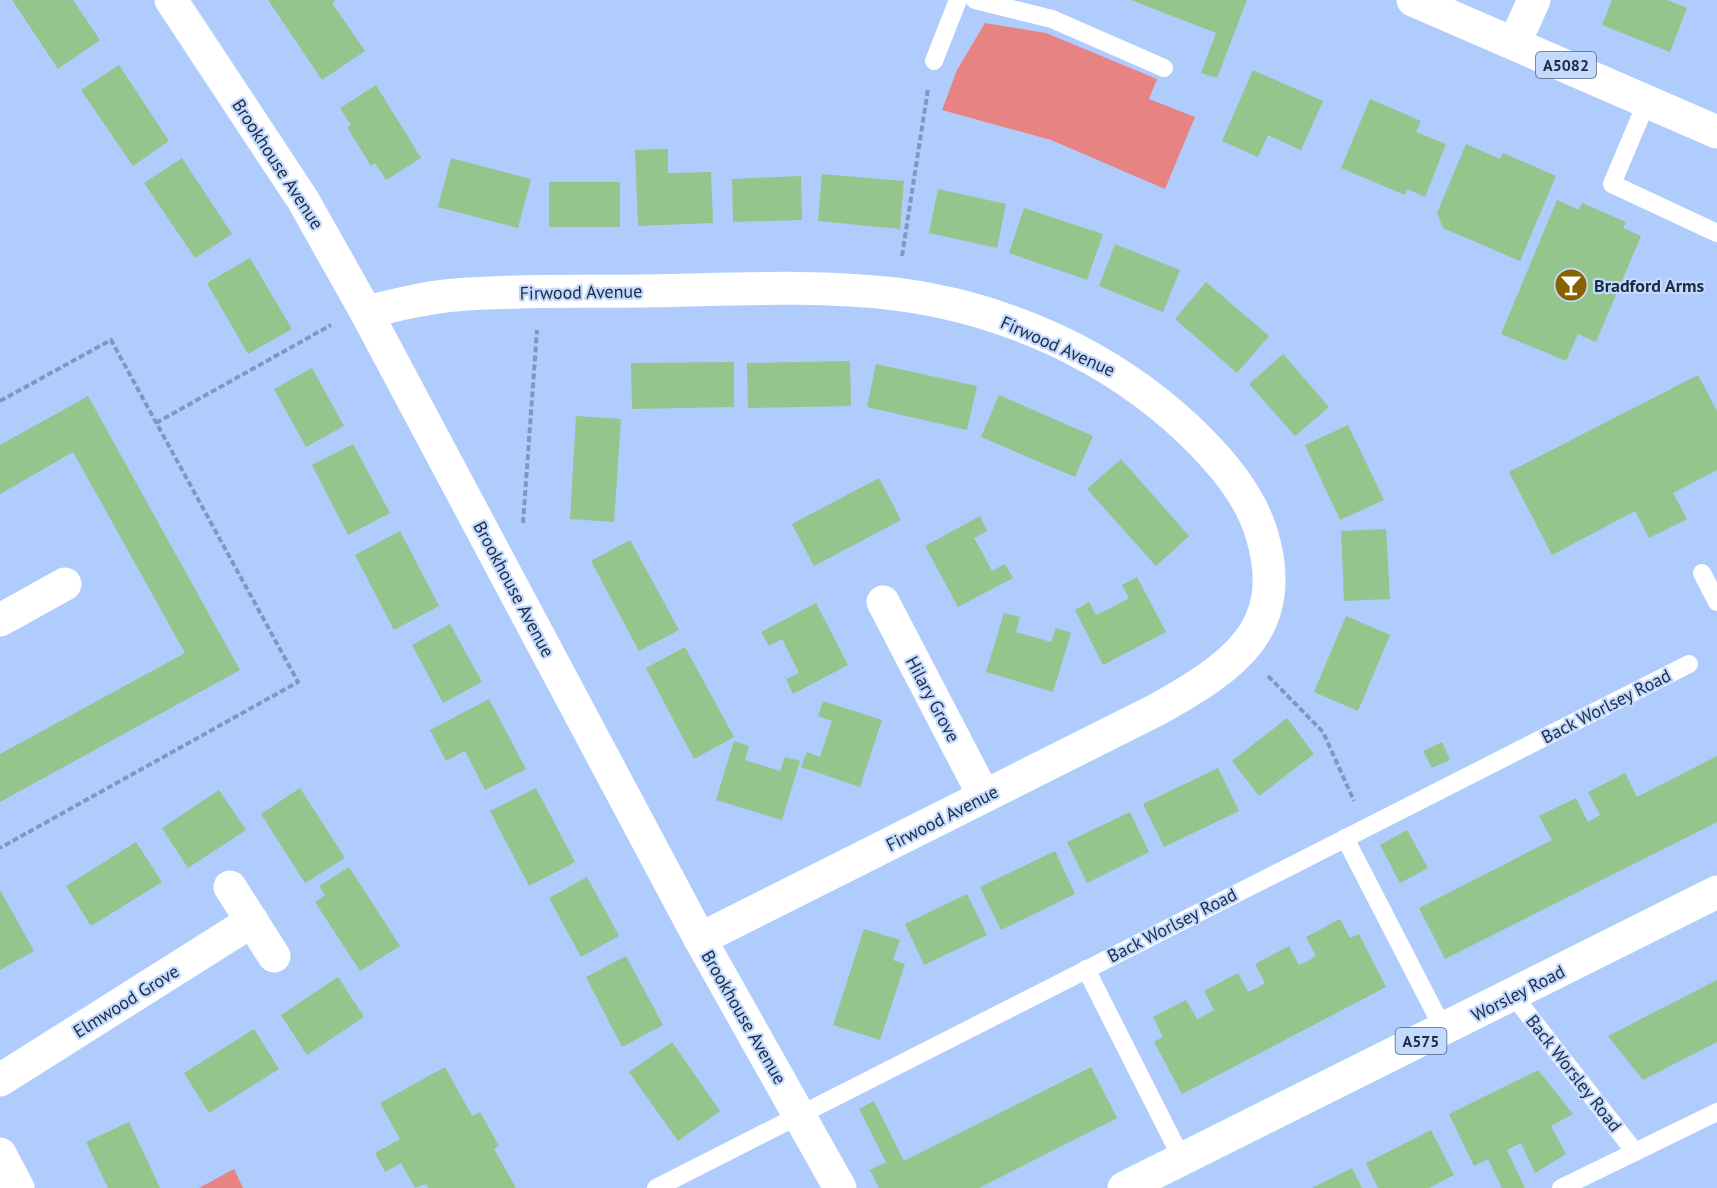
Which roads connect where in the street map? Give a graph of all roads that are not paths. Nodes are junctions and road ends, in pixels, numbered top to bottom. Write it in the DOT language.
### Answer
graph roads {
  1 [pos="171,0"];
  2 [pos="958,0"];
  3 [pos="975,0"];
  4 [pos="1413,0"];
  5 [pos="1534,0"];
  6 [pos="1515,42"];
  7 [pos="934,62"];
  8 [pos="1164,68"];
  9 [pos="1647,101"];
  10 [pos="1717,132"];
  11 [pos="1717,233"];
  12 [pos="365,309"];
  13 [pos="1702,573"];
  14 [pos="64,584"];
  15 [pos="883,602"];
  16 [pos="1717,602"];
  17 [pos="0,620"];
  18 [pos="1689,664"];
  19 [pos="984,796"];
  20 [pos="1345,838"];
  21 [pos="230,887"];
  22 [pos="1717,892"];
  23 [pos="252,921"];
  24 [pos="700,939"];
  25 [pos="274,956"];
  26 [pos="1086,969"];
  27 [pos="1513,995"];
  28 [pos="1444,1030"];
  29 [pos="0,1080"];
  30 [pos="1717,1112"];
  31 [pos="799,1114"];
  32 [pos="1635,1152"];
  33 [pos="0,1154"];
  34 [pos="1182,1159"];
  35 [pos="18,1188"];
  36 [pos="656,1188"];
  37 [pos="840,1188"];
  38 [pos="1124,1188"];
  39 [pos="1561,1188"];
  1 -- 12 [label="street, Brookhouse Avenue"];
  2 -- 7 [label="lane"];
  3 -- 8 [label="lane"];
  4 -- 6 [label="street, A5082"];
  5 -- 6 [label="street"];
  6 -- 9 [label="street, A5082"];
  9 -- 10 [label="street, A5082"];
  9 -- 11 [label="lane"];
  12 -- 19 [label="street, Firwood Avenue"];
  12 -- 24 [label="street, Brookhouse Avenue"];
  13 -- 16 [label="lane"];
  14 -- 17 [label="street"];
  15 -- 19 [label="street, Hilary Grove"];
  18 -- 20 [label="lane, Back Worlsey Road"];
  19 -- 24 [label="street, Firwood Avenue"];
  20 -- 26 [label="lane, Back Worlsey Road"];
  20 -- 28 [label="lane"];
  21 -- 23 [label="street"];
  22 -- 27 [label="street, Worsley Road / A575"];
  23 -- 25 [label="street"];
  23 -- 29 [label="street, Elmwood Grove"];
  24 -- 31 [label="street, Brookhouse Avenue"];
  26 -- 31 [label="lane, Back Worlsey Road"];
  26 -- 34 [label="lane"];
  27 -- 28 [label="street, Worsley Road / A575"];
  27 -- 32 [label="lane, Back Worsley Road"];
  28 -- 34 [label="street, Worsley Road / A575"];
  30 -- 32 [label="lane, Back Worsley Road"];
  31 -- 36 [label="lane, Back Worlsey Road"];
  31 -- 37 [label="street, Brookhouse Avenue"];
  32 -- 39 [label="lane, Back Worsley Road"];
  33 -- 35 [label="street"];
  34 -- 38 [label="street, Worsley Road / A575"];
}
